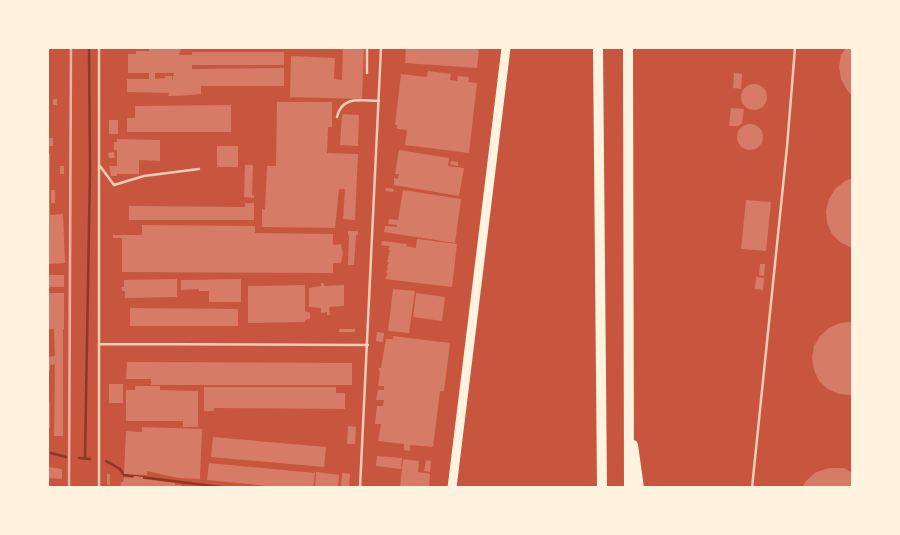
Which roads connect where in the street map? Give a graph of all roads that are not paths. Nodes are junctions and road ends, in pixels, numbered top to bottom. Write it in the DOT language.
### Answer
graph roads {
  1 [pos="99,48"];
  2 [pos="367,48"];
  3 [pos="381,48"];
  4 [pos="506,48"];
  5 [pos="598,48"];
  6 [pos="628,48"];
  7 [pos="795,48"];
  8 [pos="367,73"];
  9 [pos="379,101"];
  10 [pos="337,117"];
  11 [pos="99,164"];
  12 [pos="199,169"];
  13 [pos="99,344"];
  14 [pos="368,345"];
  15 [pos="628,409"];
  16 [pos="601,424"];
  17 [pos="99,488"];
  18 [pos="360,488"];
  19 [pos="452,488"];
  20 [pos="598,488"];
  21 [pos="602,488"];
  22 [pos="629,488"];
  23 [pos="639,488"];
  24 [pos="752,488"];
  1 -- 11 [label="lane"];
  2 -- 8 [label="lane"];
  3 -- 9 [label="lane"];
  4 -- 19 [label="main road"];
  5 -- 16 [label="highway"];
  6 -- 15 [label="highway"];
  7 -- 24 [label="lane"];
  9 -- 10 [label="lane"];
  9 -- 14 [label="lane"];
  11 -- 12 [label="lane"];
  11 -- 13 [label="lane"];
  13 -- 14 [label="lane"];
  13 -- 17 [label="lane"];
  14 -- 18 [label="lane"];
  15 -- 22 [label="highway"];
  15 -- 23 [label="highway"];
  16 -- 20 [label="highway"];
  16 -- 21 [label="highway"];
}
